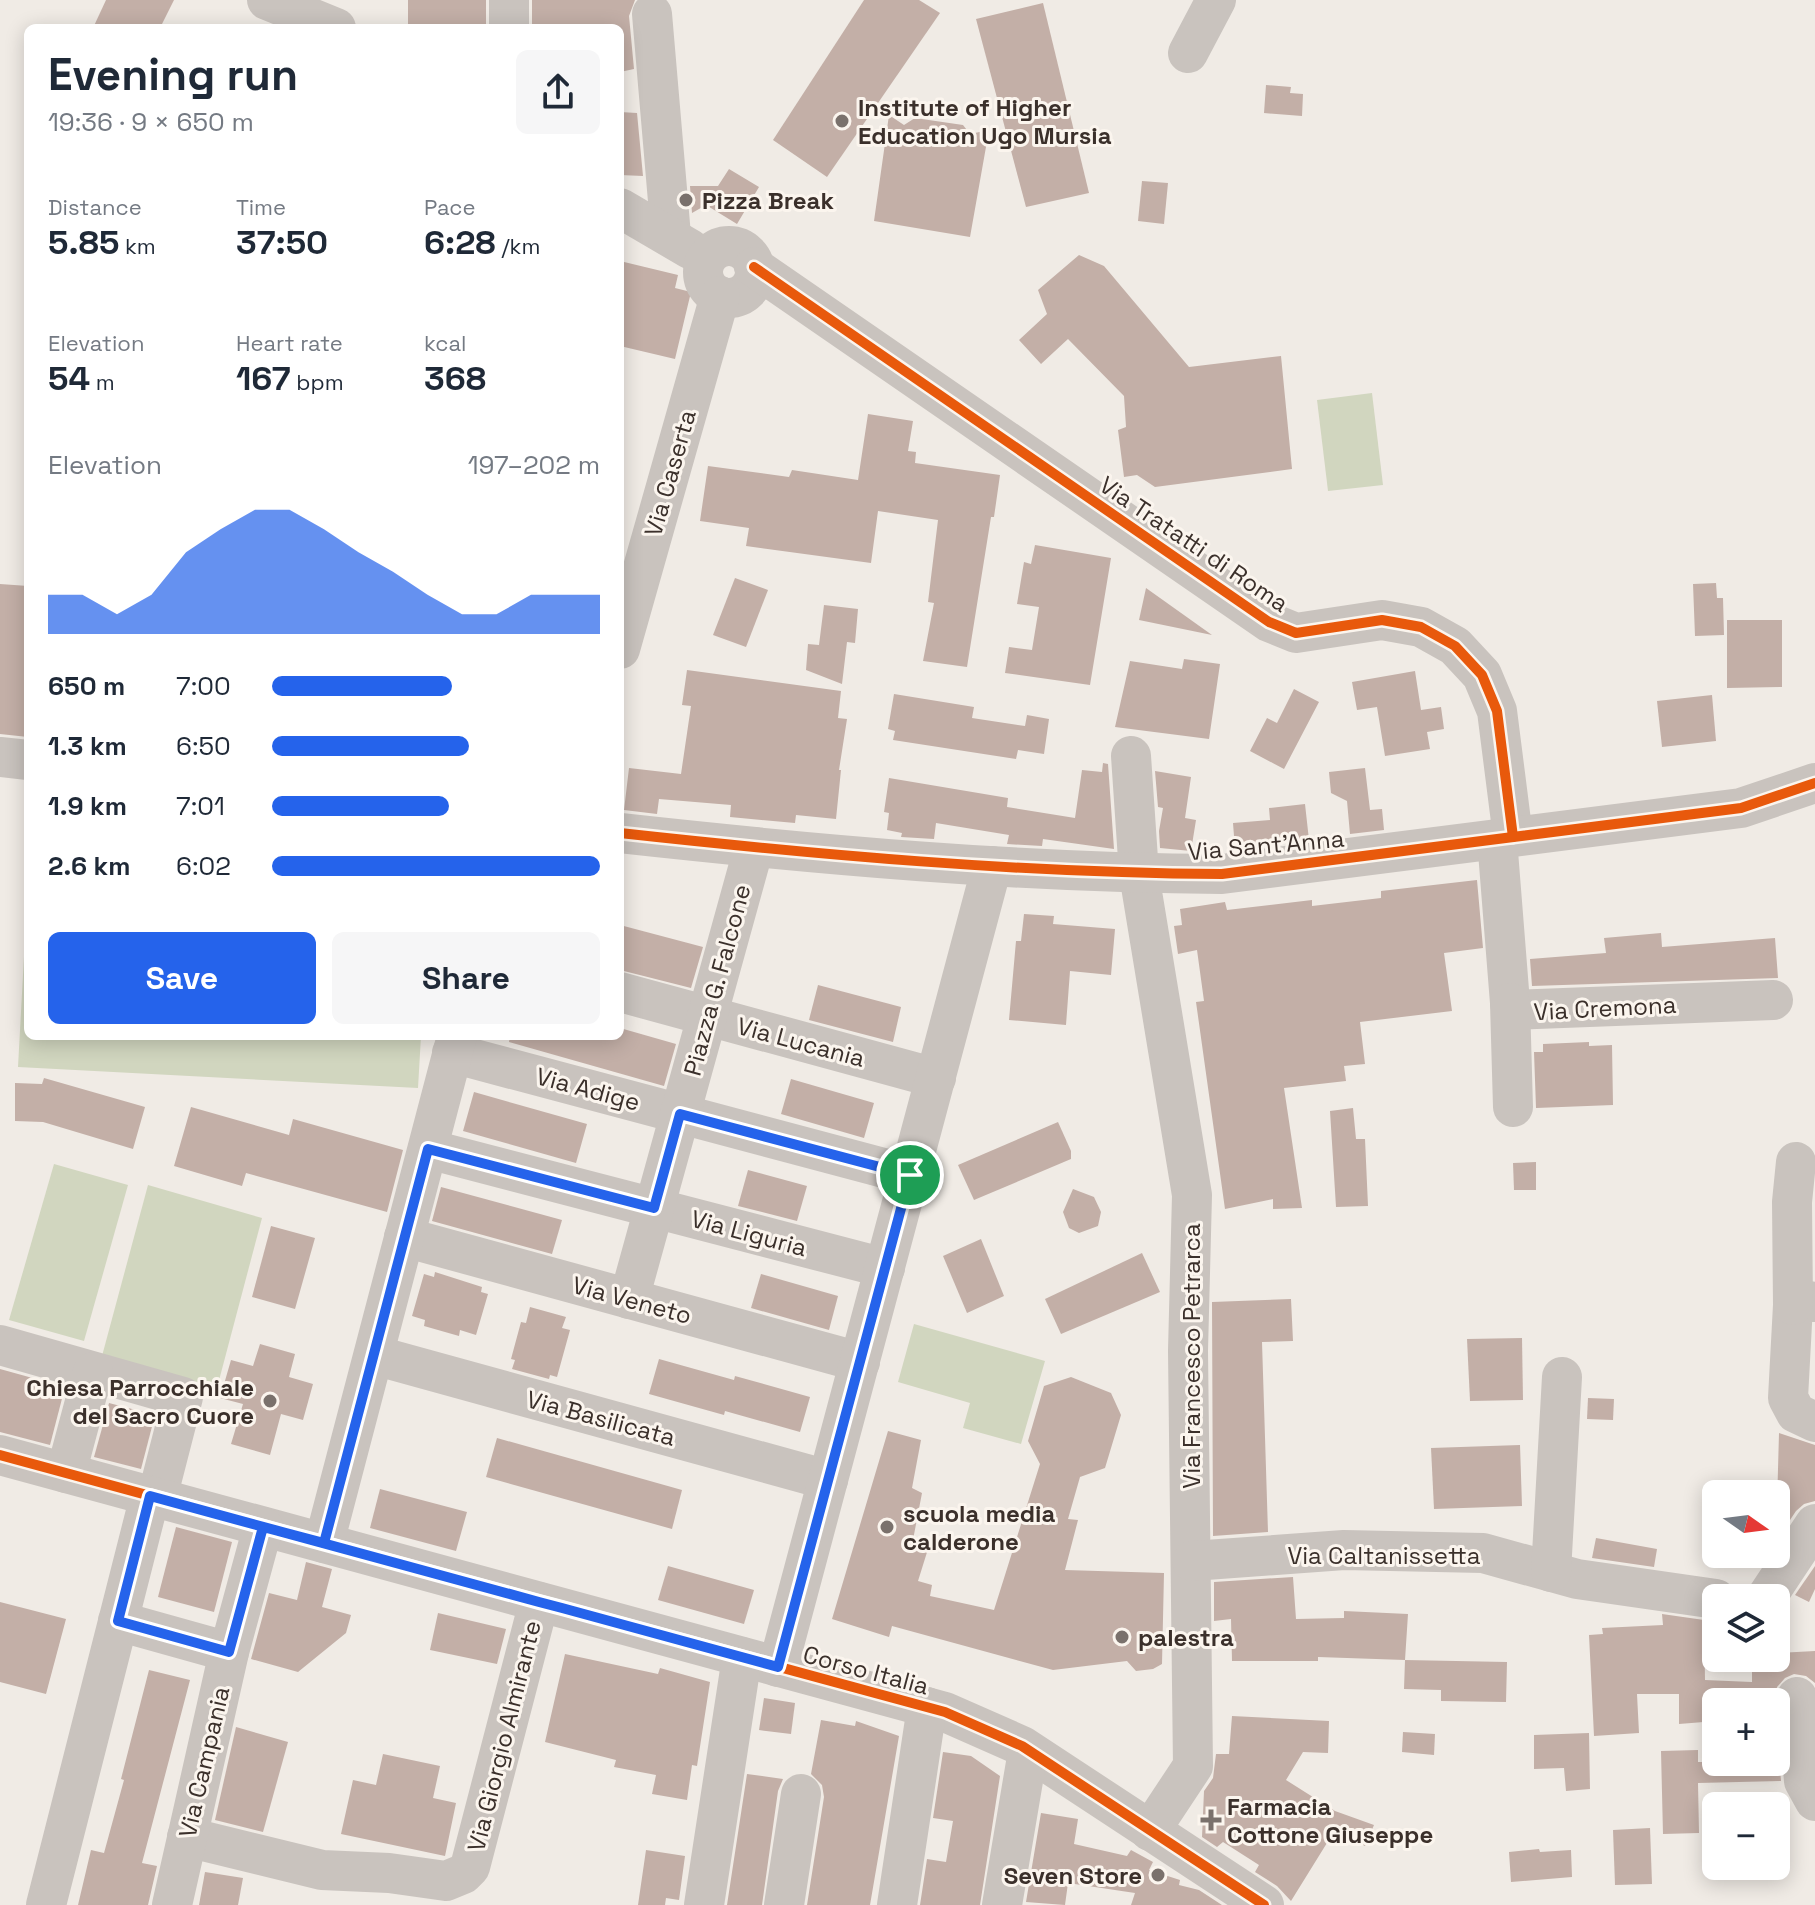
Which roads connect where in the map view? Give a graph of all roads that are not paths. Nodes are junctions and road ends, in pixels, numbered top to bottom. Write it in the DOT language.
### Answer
graph roads {
  1 [pos="267,0"];
  2 [pos="509,0"];
  3 [pos="1216,0"];
  4 [pos="652,14"];
  5 [pos="326,24"];
  6 [pos="509,24"];
  7 [pos="1188,53"];
  8 [pos="624,211"];
  9 [pos="671,236"];
  10 [pos="713,278"];
  11 [pos="624,633"];
  12 [pos="1131,756"];
  13 [pos="0,757"];
  14 [pos="24,760"];
  15 [pos="1815,783"];
  16 [pos="624,833"];
  17 [pos="1505,838"];
  18 [pos="754,847"];
  19 [pos="992,866"];
  20 [pos="1139,874"];
  21 [pos="624,993"];
  22 [pos="1773,1000"];
  23 [pos="1510,1003"];
  24 [pos="707,1016"];
  25 [pos="455,1045"];
  26 [pos="936,1078"];
  27 [pos="1513,1107"];
  28 [pos="680,1114"];
  29 [pos="428,1149"];
  30 [pos="1796,1162"];
  31 [pos="910,1175"];
  32 [pos="654,1208"];
  33 [pos="404,1237"];
  34 [pos="885,1268"];
  35 [pos="629,1299"];
  36 [pos="1804,1303"];
  37 [pos="0,1345"];
  38 [pos="374,1355"];
  39 [pos="860,1362"];
  40 [pos="93,1372"];
  41 [pos="1562,1377"];
  42 [pos="1815,1422"];
  43 [pos="0,1455"];
  44 [pos="66,1473"];
  45 [pos="828,1480"];
  46 [pos="154,1497"];
  47 [pos="1815,1524"];
  48 [pos="263,1527"];
  49 [pos="324,1543"];
  50 [pos="1192,1561"];
  51 [pos="1551,1572"];
  52 [pos="1775,1584"];
  53 [pos="1702,1597"];
  54 [pos="539,1602"];
  55 [pos="118,1621"];
  56 [pos="229,1652"];
  57 [pos="760,1662"];
  58 [pos="1797,1697"];
  59 [pos="927,1707"];
  60 [pos="1028,1751"];
  61 [pos="801,1794"];
  62 [pos="1815,1801"];
  63 [pos="1150,1831"];
  64 [pos="187,1837"];
  65 [pos="388,1889"];
  66 [pos="46,1905"];
  67 [pos="172,1905"];
  68 [pos="704,1905"];
  69 [pos="784,1905"];
  70 [pos="897,1905"];
  71 [pos="1002,1905"];
  72 [pos="1264,1905"];
  1 -- 5 [label="street"];
  2 -- 6 [label="street"];
  3 -- 7 [label="street"];
  4 -- 9 [label="street"];
  8 -- 9 [label="street"];
  9 -- 10 [label="street"];
  10 -- 11 [label="street, Via Caserta"];
  10 -- 17 [label="street, Via Tratatti di Roma"];
  12 -- 20 [label="street, Via Francesco Petrarca"];
  13 -- 14 [label="street"];
  15 -- 17 [label="street, Via Sant'Anna"];
  16 -- 18 [label="street, Via Sant'Anna"];
  17 -- 20 [label="street, Via Sant'Anna"];
  17 -- 23 [label="street, Via Cremona"];
  18 -- 19 [label="street, Via Sant'Anna"];
  18 -- 24 [label="street, Piazza G. Falcone"];
  19 -- 20 [label="street, Via Sant'Anna"];
  19 -- 26 [label="street"];
  20 -- 50 [label="street, Via Francesco Petrarca"];
  21 -- 24 [label="street, Via Lucania"];
  22 -- 23 [label="street, Via Cremona"];
  23 -- 27 [label="street"];
  24 -- 26 [label="street, Via Lucania"];
  24 -- 28 [label="street, Piazza G. Falcone"];
  25 -- 28 [label="street, Via Adige"];
  25 -- 29 [label="street"];
  26 -- 31 [label="street"];
  28 -- 31 [label="street, Via Adige"];
  28 -- 32 [label="street, Piazza G. Falcone"];
  29 -- 32 [label="street, Via Liguria"];
  29 -- 33 [label="street"];
  30 -- 36 [label="street"];
  31 -- 34 [label="street"];
  32 -- 34 [label="street, Via Liguria"];
  32 -- 35 [label="street, Piazza G. Falcone"];
  33 -- 35 [label="street, Via Veneto"];
  33 -- 38 [label="street"];
  34 -- 39 [label="street"];
  35 -- 39 [label="street, Via Veneto"];
  36 -- 42 [label="street"];
  37 -- 40 [label="street"];
  38 -- 45 [label="street, Via Basilicata"];
  38 -- 49 [label="street"];
  39 -- 45 [label="street"];
  40 -- 44 [label="street"];
  40 -- 46 [label="street"];
  41 -- 51 [label="street"];
  43 -- 44 [label="street, Corso Italia"];
  44 -- 46 [label="street, Corso Italia"];
  45 -- 57 [label="street"];
  46 -- 48 [label="street, Corso Italia"];
  46 -- 55 [label="street"];
  47 -- 52 [label="street"];
  48 -- 49 [label="street, Corso Italia"];
  48 -- 56 [label="street, Via Campania"];
  49 -- 54 [label="street, Corso Italia"];
  50 -- 51 [label="street, Via Caltanissetta"];
  50 -- 63 [label="street, Via Francesco Petrarca"];
  51 -- 53 [label="street, Via Caltanissetta"];
  54 -- 57 [label="street, Corso Italia"];
  54 -- 65 [label="street, Via Giorgio Almirante"];
  55 -- 56 [label="street"];
  55 -- 66 [label="street"];
  56 -- 64 [label="street, Via Campania"];
  57 -- 59 [label="street, Corso Italia"];
  57 -- 68 [label="street"];
  58 -- 62 [label="street"];
  59 -- 60 [label="street, Corso Italia"];
  59 -- 70 [label="street"];
  60 -- 63 [label="street, Corso Italia"];
  60 -- 71 [label="street"];
  61 -- 69 [label="street"];
  63 -- 72 [label="street, Corso Italia"];
  64 -- 65 [label="street, Via Giorgio Almirante"];
  64 -- 67 [label="street, Via Campania"];
}
